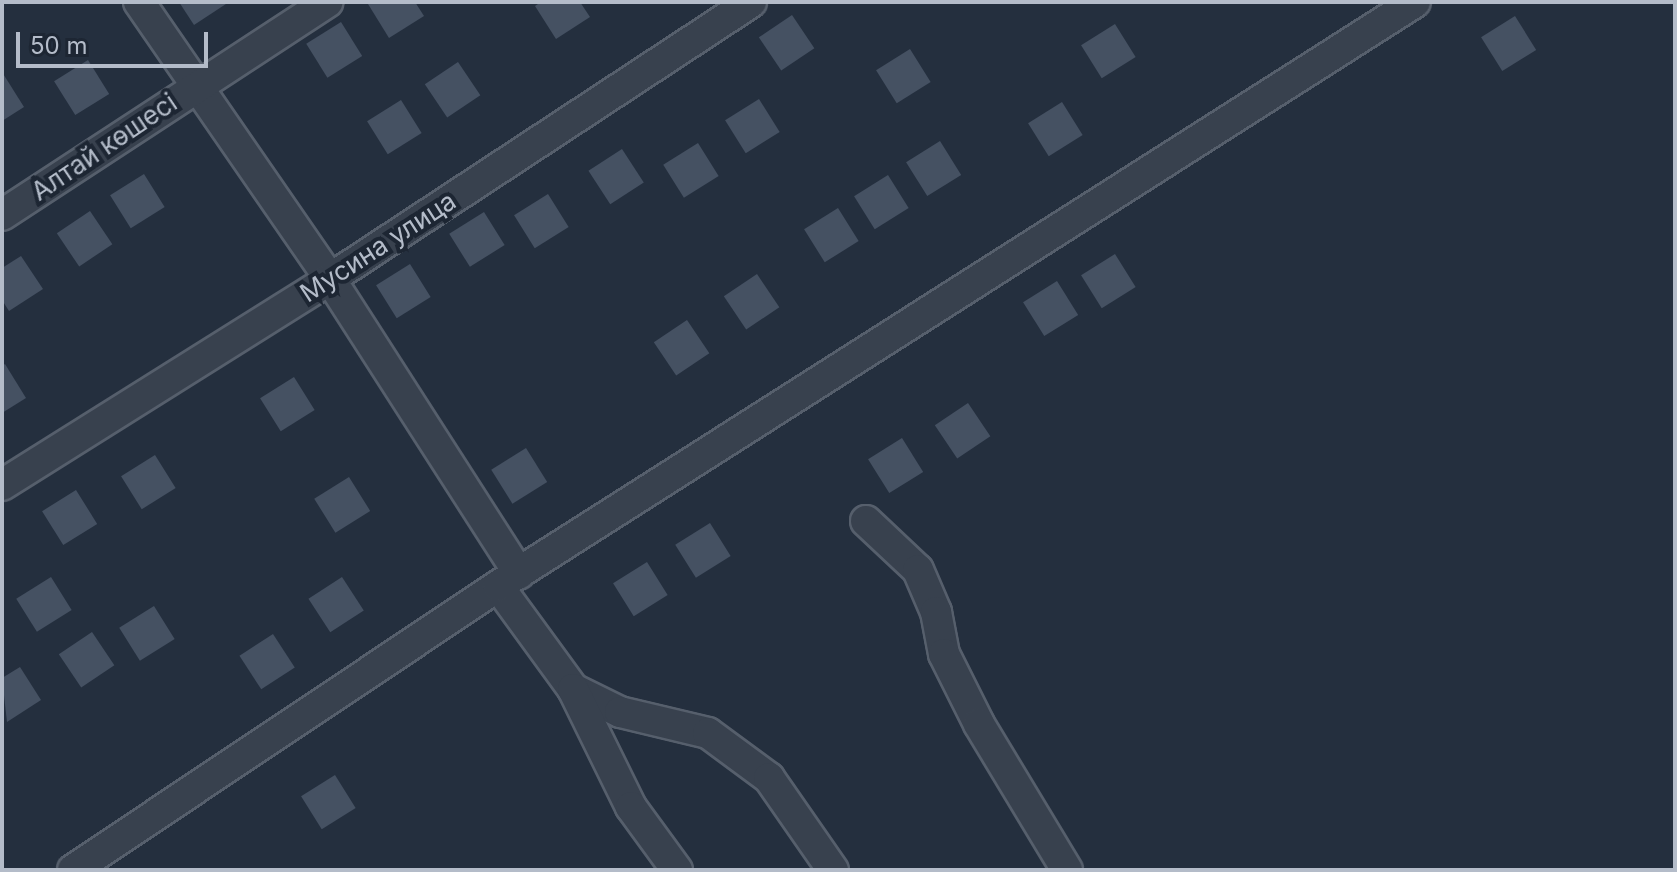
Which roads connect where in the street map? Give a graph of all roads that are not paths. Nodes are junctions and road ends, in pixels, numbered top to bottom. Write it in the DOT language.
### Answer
graph roads {
  1 [pos="139,2"];
  2 [pos="327,2"];
  3 [pos="751,2"];
  4 [pos="1415,2"];
  5 [pos="195,87"];
  6 [pos="2,215"];
  7 [pos="330,279"];
  8 [pos="2,485"];
  9 [pos="866,521"];
  10 [pos="509,580"];
  11 [pos="573,689"];
  12 [pos="73,870"];
  13 [pos="677,870"];
  14 [pos="833,870"];
  15 [pos="1067,870"];
  1 -- 5 [label="street"];
  2 -- 5 [label="street, Алтай көшесі"];
  3 -- 7 [label="street, Мусина улица"];
  4 -- 10 [label="street"];
  5 -- 6 [label="street, Алтай көшесі"];
  5 -- 7 [label="street"];
  7 -- 8 [label="street, Мусина улица"];
  7 -- 10 [label="street"];
  9 -- 15 [label="street"];
  10 -- 11 [label="street"];
  10 -- 12 [label="street"];
  11 -- 13 [label="street"];
  11 -- 14 [label="street"];
}
